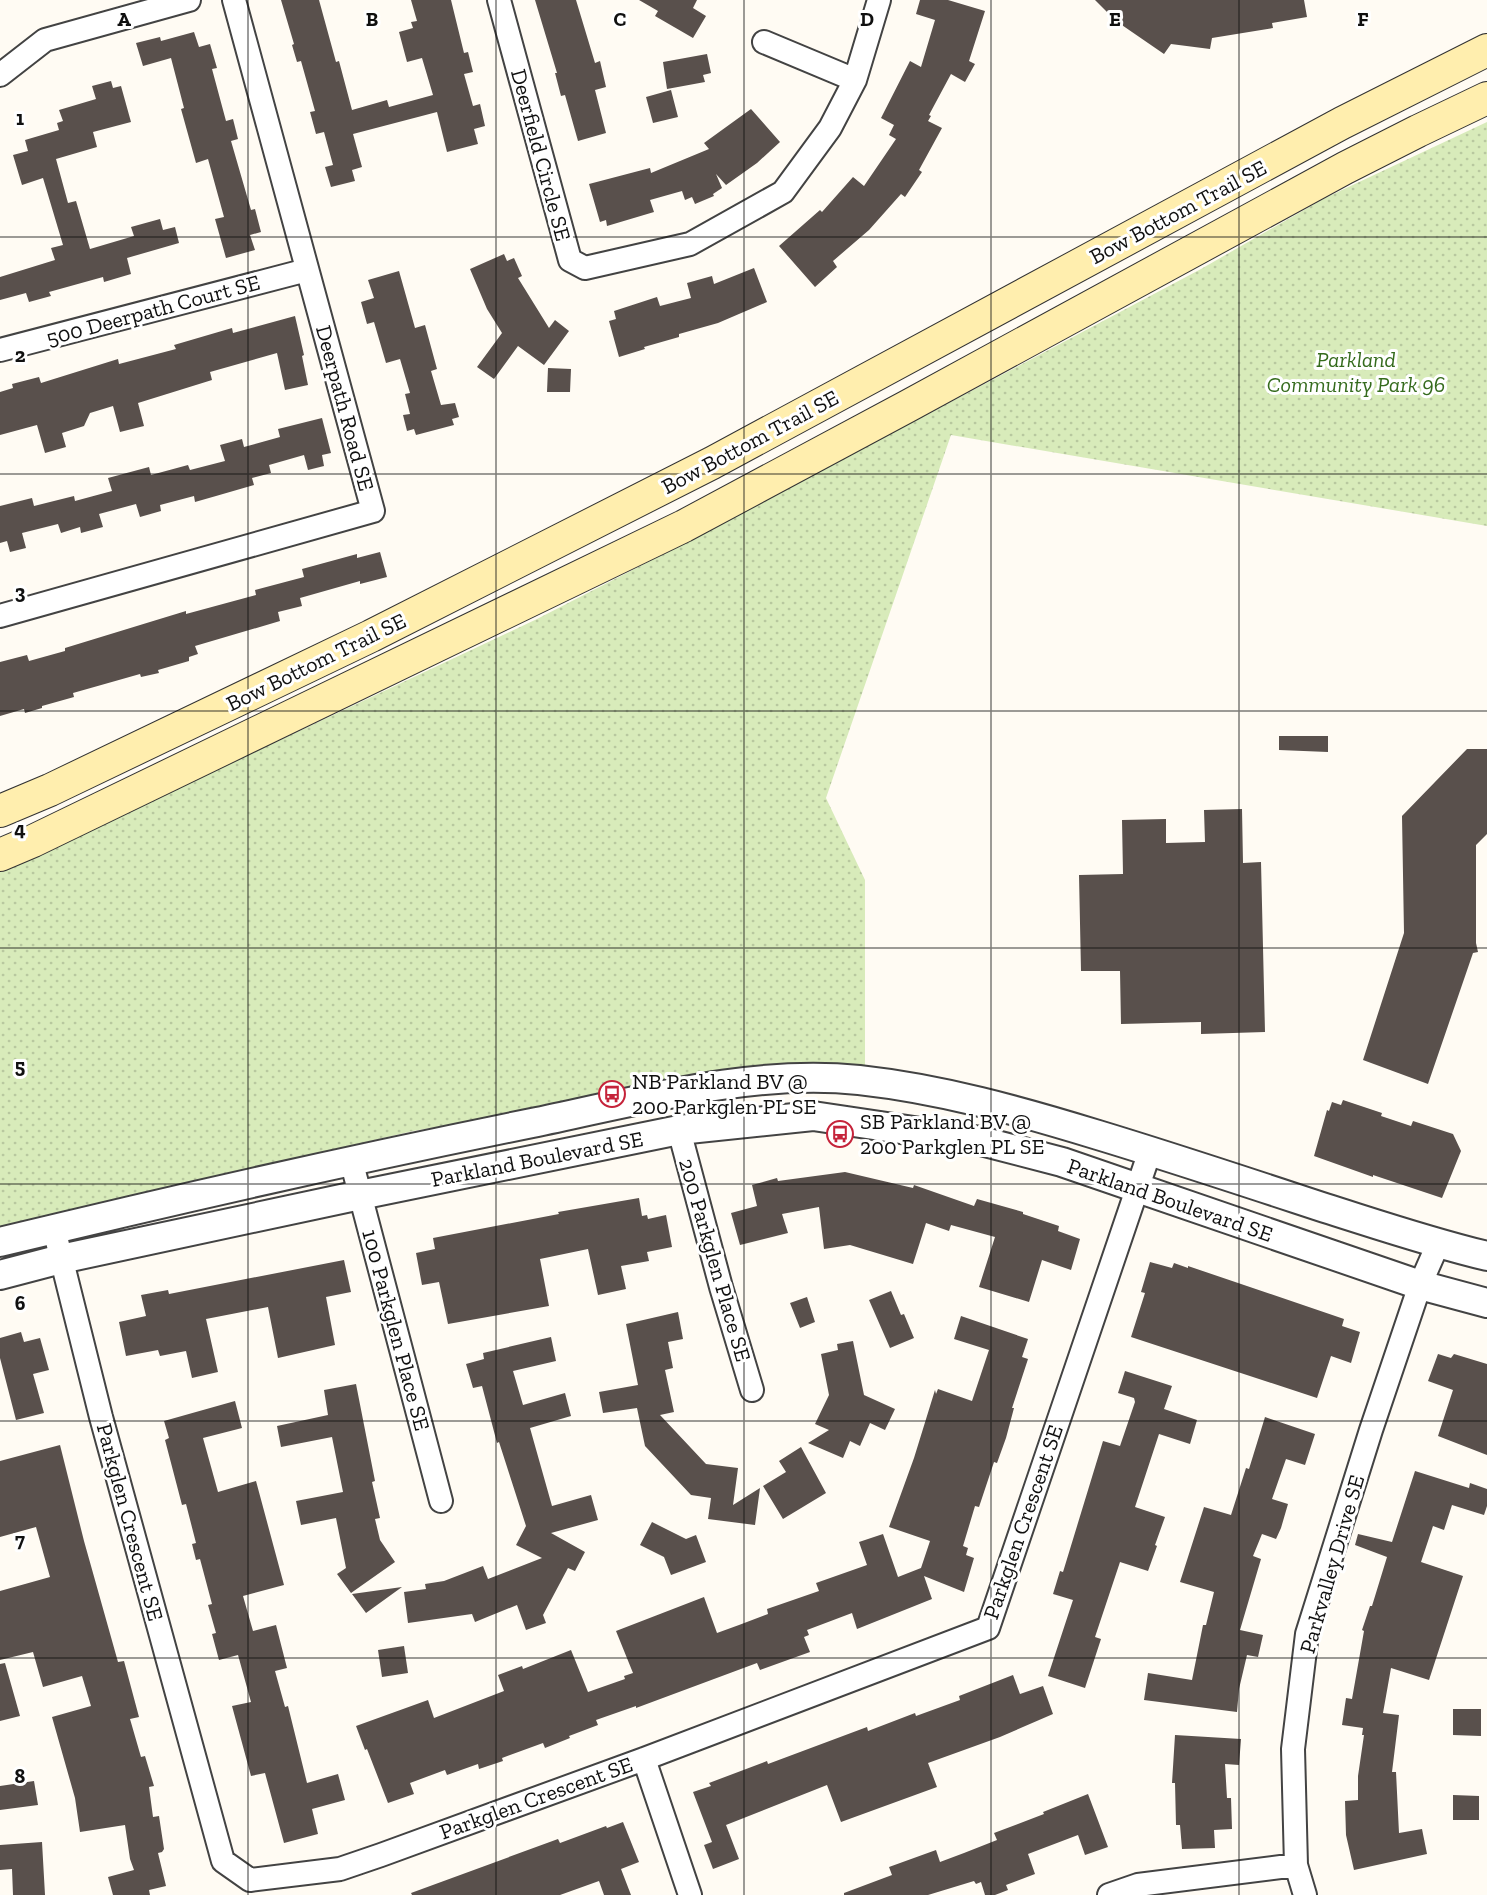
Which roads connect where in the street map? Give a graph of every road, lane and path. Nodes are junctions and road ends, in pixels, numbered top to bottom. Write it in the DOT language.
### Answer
graph roads {
  1 [pos="189,0"];
  2 [pos="234,0"];
  3 [pos="499,0"];
  4 [pos="879,0"];
  5 [pos="764,42"];
  6 [pos="1487,50"];
  7 [pos="0,75"];
  8 [pos="855,80"];
  9 [pos="1487,98"];
  10 [pos="307,270"];
  11 [pos="0,351"];
  12 [pos="0,616"];
  13 [pos="0,811"];
  14 [pos="0,855"];
  15 [pos="679,1130"];
  16 [pos="1150,1151"];
  17 [pos="351,1160"];
  18 [pos="1138,1188"];
  19 [pos="360,1195"];
  20 [pos="54,1229"];
  21 [pos="0,1242"];
  22 [pos="1438,1244"];
  23 [pos="1487,1256"];
  24 [pos="61,1259"];
  25 [pos="0,1275"];
  26 [pos="1420,1285"];
  27 [pos="1487,1303"];
  28 [pos="752,1390"];
  29 [pos="441,1501"];
  30 [pos="644,1759"];
  31 [pos="1296,1865"];
  32 [pos="690,1895"];
  33 [pos="1109,1895"];
  34 [pos="1305,1895"];
  1 -- 7 [label="street"];
  2 -- 10 [label="street, Deerpath Road SE"];
  3 -- 8 [label="street, Deerfield Circle SE"];
  4 -- 8 [label="street, Deerfield Circle SE"];
  5 -- 8 [label="street"];
  6 -- 13 [label="main road, Bow Bottom Trail SE"];
  9 -- 14 [label="main road, Bow Bottom Trail SE"];
  10 -- 11 [label="street, 500 Deerpath Court SE"];
  10 -- 12 [label="street, Deerpath Road SE"];
  15 -- 18 [label="street, Parkland Boulevard SE"];
  15 -- 19 [label="street, Parkland Boulevard SE"];
  15 -- 28 [label="street, 200 Parkglen Place SE"];
  16 -- 17 [label="street, Parkland Boulevard SE"];
  16 -- 18 [label="street, Parkglen Crescent SE"];
  16 -- 22 [label="street, Parkland Boulevard SE"];
  17 -- 19 [label="street, 100 Parkglen Place SE"];
  17 -- 20 [label="street, Parkland Boulevard SE"];
  18 -- 26 [label="street, Parkland Boulevard SE"];
  18 -- 30 [label="street, Parkglen Crescent SE"];
  19 -- 24 [label="street, Parkland Boulevard SE"];
  19 -- 29 [label="street, 100 Parkglen Place SE"];
  20 -- 21 [label="street, Parkland Boulevard SE"];
  20 -- 24 [label="street, Parkglen Crescent SE"];
  22 -- 23 [label="street, Parkland Boulevard SE"];
  22 -- 26 [label="street, Parkvalley Drive SE"];
  24 -- 25 [label="street, Parkland Boulevard SE"];
  24 -- 30 [label="street, Parkglen Crescent SE"];
  26 -- 27 [label="street, Parkland Boulevard SE"];
  26 -- 31 [label="street, Parkvalley Drive SE"];
  30 -- 32 [label="street"];
  31 -- 33 [label="street"];
  31 -- 34 [label="street, Parkvalley Drive SE"];
}
